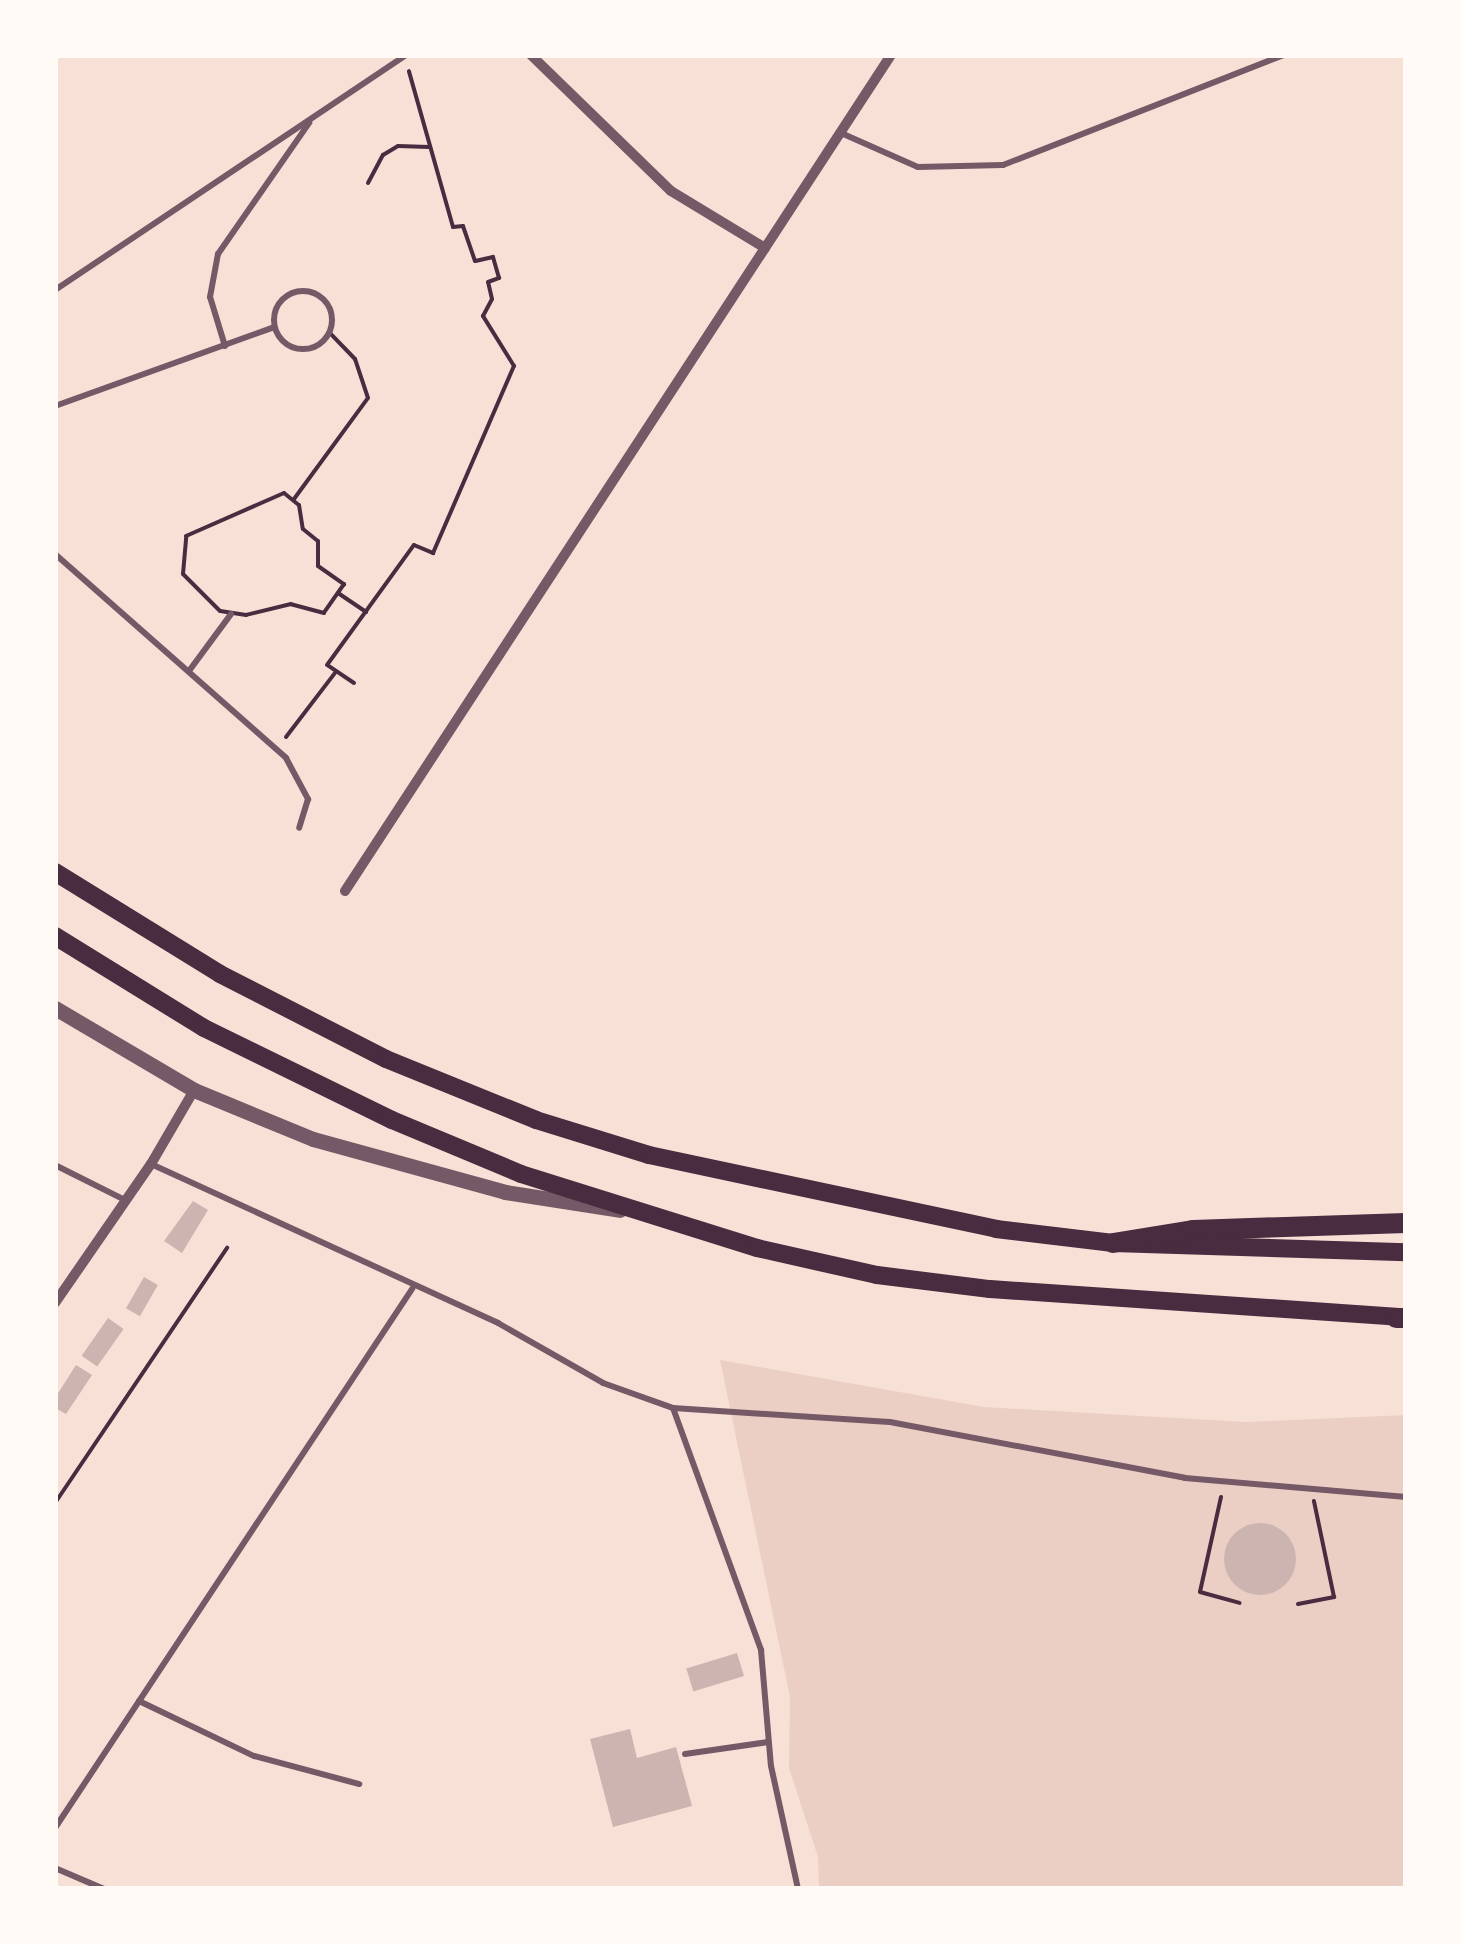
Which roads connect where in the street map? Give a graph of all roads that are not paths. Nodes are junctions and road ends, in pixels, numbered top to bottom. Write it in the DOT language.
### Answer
graph roads {
  1 [pos="406,55"];
  2 [pos="530,55"];
  3 [pos="891,55"];
  4 [pos="1283,55"];
  5 [pos="312,118"];
  6 [pos="841,132"];
  7 [pos="765,248"];
  8 [pos="55,290"];
  9 [pos="274,328"];
  10 [pos="224,346"];
  11 [pos="55,406"];
  12 [pos="55,554"];
  13 [pos="231,614"];
  14 [pos="189,671"];
  15 [pos="299,828"];
  16 [pos="55,872"];
  17 [pos="344,891"];
  18 [pos="55,936"];
  19 [pos="55,1008"];
  20 [pos="194,1090"];
  21 [pos="151,1164"];
  22 [pos="55,1165"];
  23 [pos="125,1200"];
  24 [pos="638,1212"];
  25 [pos="1406,1224"];
  26 [pos="1113,1243"];
  27 [pos="1406,1252"];
  28 [pos="412,1289"];
  29 [pos="55,1303"];
  30 [pos="1403,1318"];
  31 [pos="673,1408"];
  32 [pos="1406,1497"];
  33 [pos="139,1700"];
  34 [pos="768,1742"];
  35 [pos="685,1754"];
  36 [pos="359,1784"];
  37 [pos="55,1828"];
  38 [pos="55,1868"];
  39 [pos="104,1889"];
  40 [pos="798,1889"];
  1 -- 5 [label="lane"];
  2 -- 7 [label="street"];
  3 -- 6 [label="street"];
  4 -- 6 [label="lane"];
  5 -- 8 [label="lane"];
  5 -- 10 [label="lane"];
  6 -- 7 [label="street"];
  7 -- 17 [label="street"];
  9 -- 9 [label="lane"];
  9 -- 10 [label="lane"];
  10 -- 11 [label="lane"];
  12 -- 14 [label="lane"];
  13 -- 14 [label="lane"];
  14 -- 15 [label="lane"];
  16 -- 26 [label="main road"];
  18 -- 24 [label="main road"];
  19 -- 20 [label="street"];
  20 -- 21 [label="street"];
  20 -- 24 [label="street"];
  21 -- 23 [label="street"];
  21 -- 28 [label="lane"];
  22 -- 23 [label="lane"];
  23 -- 29 [label="street"];
  24 -- 30 [label="main road"];
  25 -- 26 [label="highway"];
  26 -- 27 [label="main road"];
  28 -- 31 [label="lane"];
  28 -- 33 [label="lane"];
  31 -- 32 [label="lane"];
  31 -- 34 [label="lane"];
  33 -- 36 [label="lane"];
  33 -- 37 [label="lane"];
  34 -- 35 [label="lane"];
  34 -- 40 [label="lane"];
  38 -- 39 [label="lane"];
}
